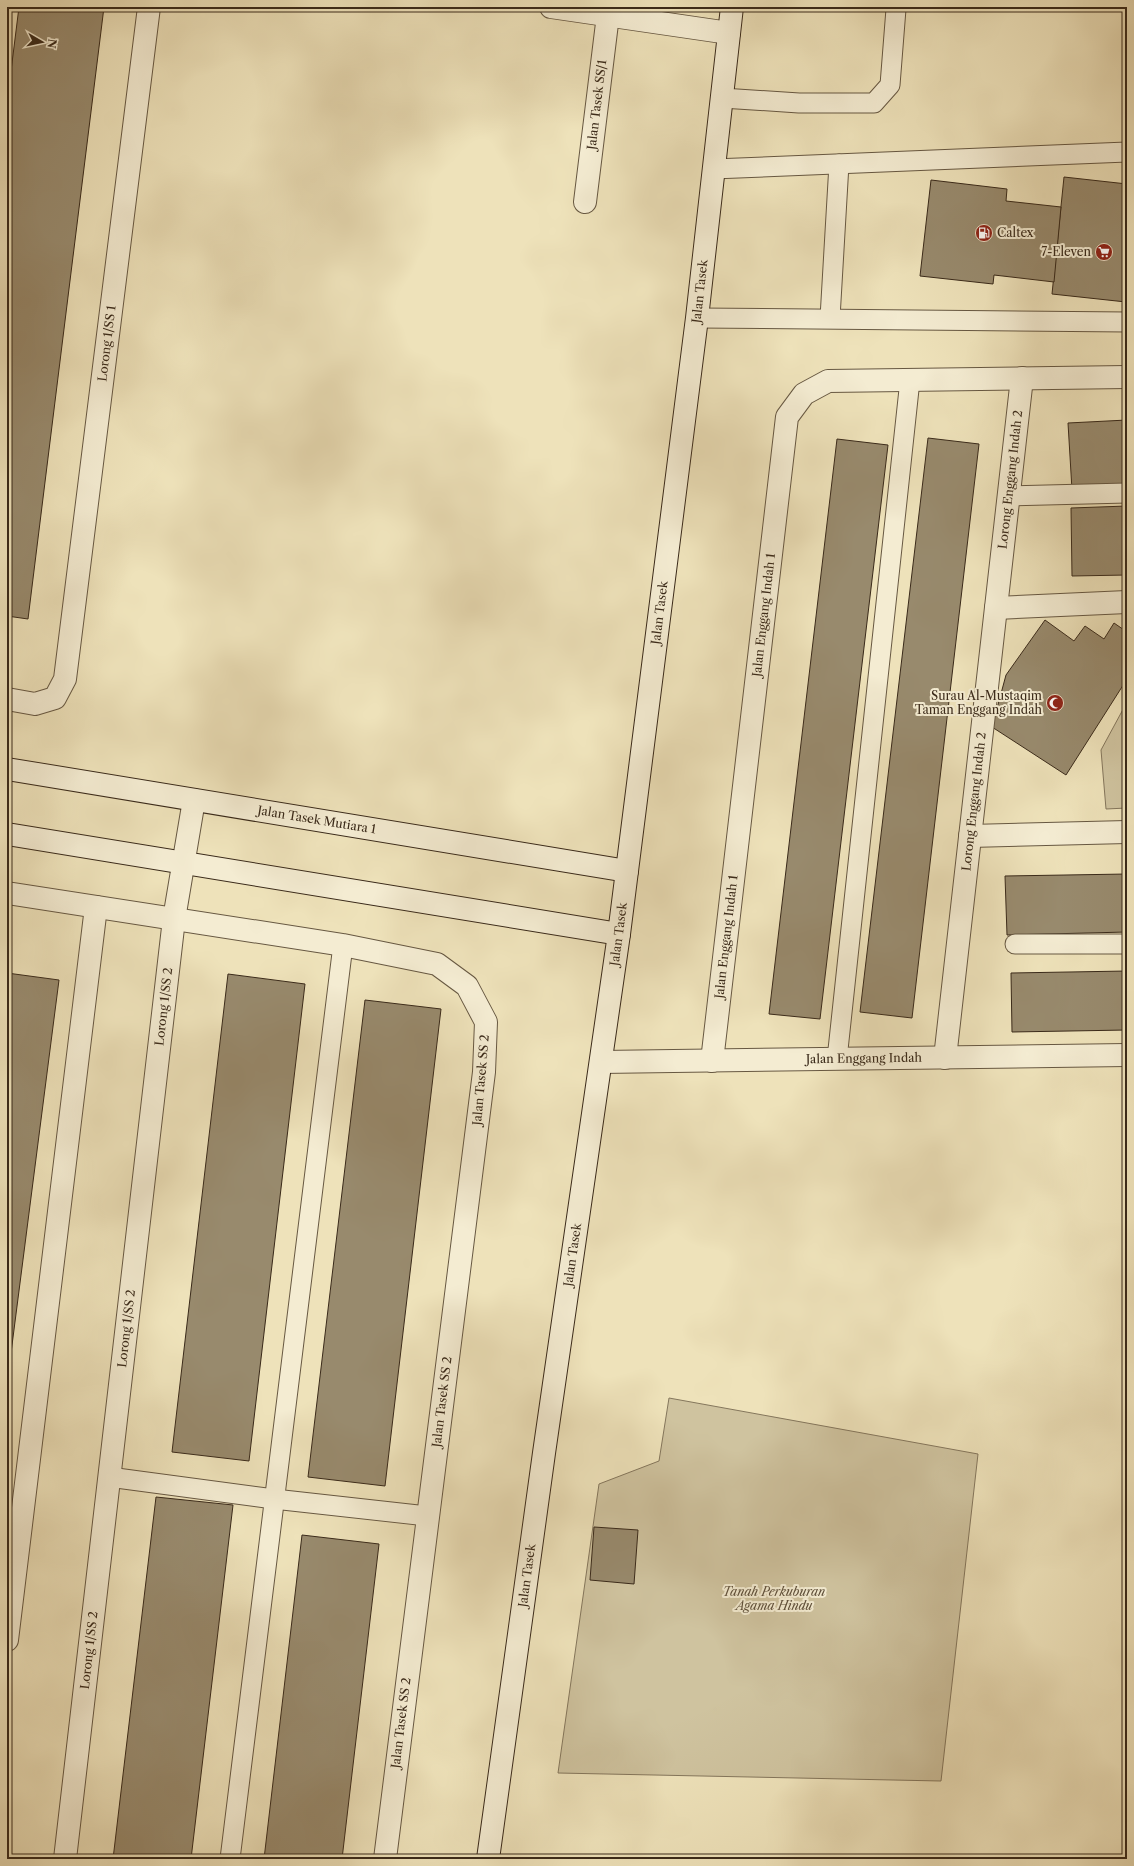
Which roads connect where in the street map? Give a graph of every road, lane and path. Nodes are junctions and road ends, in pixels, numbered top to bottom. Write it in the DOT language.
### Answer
graph roads {
  1 [pos="149,7"];
  2 [pos="551,7"];
  3 [pos="732,7"];
  4 [pos="894,7"];
  5 [pos="608,11"];
  6 [pos="729,33"];
  7 [pos="722,98"];
  8 [pos="1127,152"];
  9 [pos="839,164"];
  10 [pos="713,169"];
  11 [pos="585,202"];
  12 [pos="697,318"];
  13 [pos="830,318"];
  14 [pos="1127,322"];
  15 [pos="1127,377"];
  16 [pos="1022,378"];
  17 [pos="910,380"];
  18 [pos="1127,493"];
  19 [pos="1009,496"];
  20 [pos="1127,602"];
  21 [pos="996,608"];
  22 [pos="7,699"];
  23 [pos="7,769"];
  24 [pos="194,800"];
  25 [pos="1127,832"];
  26 [pos="7,834"];
  27 [pos="970,836"];
  28 [pos="183,862"];
  29 [pos="627,871"];
  30 [pos="7,893"];
  31 [pos="96,907"];
  32 [pos="174,919"];
  33 [pos="619,934"];
  34 [pos="1016,944"];
  35 [pos="1127,944"];
  36 [pos="343,945"];
  37 [pos="1127,1056"];
  38 [pos="945,1058"];
  39 [pos="837,1059"];
  40 [pos="712,1061"];
  41 [pos="601,1062"];
  42 [pos="109,1476"];
  43 [pos="274,1499"];
  44 [pos="427,1516"];
  45 [pos="7,1640"];
  46 [pos="65,1859"];
  47 [pos="230,1859"];
  48 [pos="385,1859"];
  49 [pos="488,1859"];
  1 -- 22 [label="street, Lorong 1/SS 1"];
  2 -- 5 [label="street"];
  3 -- 6 [label="street, Jalan Tasek"];
  4 -- 7 [label="lane"];
  5 -- 6 [label="street"];
  5 -- 11 [label="street, Jalan Tasek SS/1"];
  6 -- 7 [label="street, Jalan Tasek"];
  7 -- 10 [label="street, Jalan Tasek"];
  8 -- 9 [label="lane"];
  9 -- 10 [label="lane"];
  9 -- 13 [label="lane"];
  10 -- 12 [label="street, Jalan Tasek"];
  12 -- 13 [label="lane"];
  12 -- 29 [label="street, Jalan Tasek"];
  13 -- 14 [label="lane"];
  15 -- 16 [label="street, Jalan Enggang Indah 1"];
  16 -- 17 [label="street, Jalan Enggang Indah 1"];
  16 -- 19 [label="street, Lorong Enggang Indah 2"];
  17 -- 39 [label="lane"];
  17 -- 40 [label="street, Jalan Enggang Indah 1"];
  18 -- 19 [label="lane"];
  19 -- 21 [label="street, Lorong Enggang Indah 2"];
  20 -- 21 [label="street"];
  21 -- 27 [label="street, Lorong Enggang Indah 2"];
  23 -- 24 [label="street, Jalan Tasek Mutiara 1"];
  24 -- 28 [label="street, Lorong 1/SS 2"];
  24 -- 29 [label="street, Jalan Tasek Mutiara 1"];
  25 -- 27 [label="street"];
  26 -- 28 [label="street"];
  27 -- 38 [label="street, Lorong Enggang Indah 2"];
  28 -- 32 [label="street, Lorong 1/SS 2"];
  28 -- 33 [label="street"];
  29 -- 33 [label="street, Jalan Tasek"];
  30 -- 31 [label="street"];
  31 -- 32 [label="street"];
  31 -- 45 [label="street"];
  32 -- 36 [label="street"];
  32 -- 42 [label="street, Lorong 1/SS 2"];
  33 -- 41 [label="street, Jalan Tasek"];
  34 -- 35 [label="lane"];
  36 -- 43 [label="lane"];
  36 -- 44 [label="street, Jalan Tasek SS 2"];
  37 -- 38 [label="street, Jalan Enggang Indah"];
  38 -- 39 [label="street, Jalan Enggang Indah"];
  39 -- 40 [label="street, Jalan Enggang Indah"];
  40 -- 41 [label="street, Jalan Enggang Indah"];
  41 -- 49 [label="street, Jalan Tasek"];
  42 -- 43 [label="lane"];
  42 -- 46 [label="street, Lorong 1/SS 2"];
  43 -- 44 [label="lane"];
  43 -- 47 [label="lane"];
  44 -- 48 [label="street, Jalan Tasek SS 2"];
}
